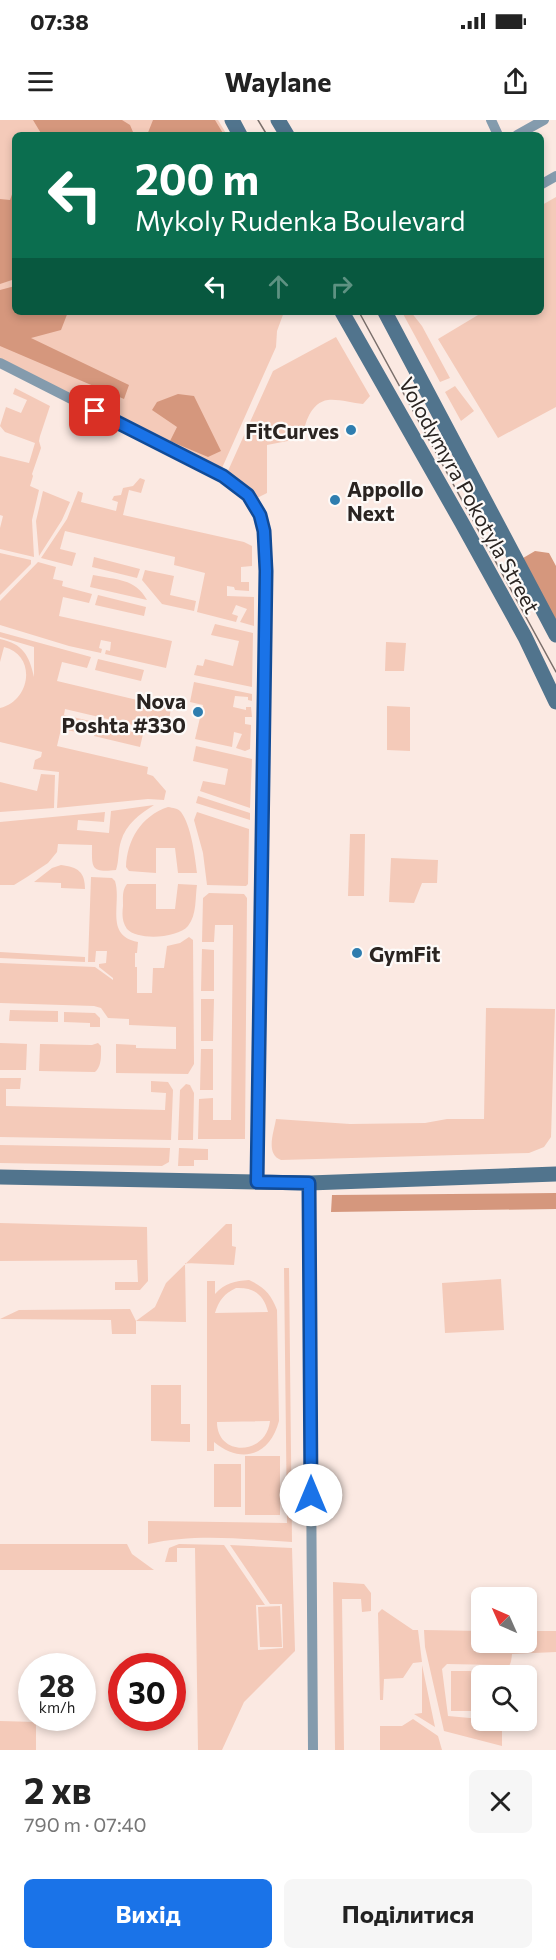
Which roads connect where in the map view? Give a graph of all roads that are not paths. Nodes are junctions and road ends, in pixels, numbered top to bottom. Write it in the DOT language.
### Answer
graph roads {
  1 [pos="544,120"];
  2 [pos="522,132"];
  3 [pos="344,315"];
  4 [pos="387,315"];
  5 [pos="0,363"];
  6 [pos="556,635"];
  7 [pos="556,702"];
  8 [pos="556,1174"];
  9 [pos="0,1177"];
  10 [pos="257,1182"];
  11 [pos="309,1183"];
  12 [pos="313,1750"];
  1 -- 2 [label="street"];
  3 -- 7 [label="street, Volodymyra Pokotyla Street"];
  4 -- 6 [label="street, Volodymyra Pokotyla Street"];
  5 -- 10 [label="street"];
  8 -- 11 [label="street"];
  9 -- 10 [label="street"];
  10 -- 11 [label="street"];
  11 -- 12 [label="street"];
}
